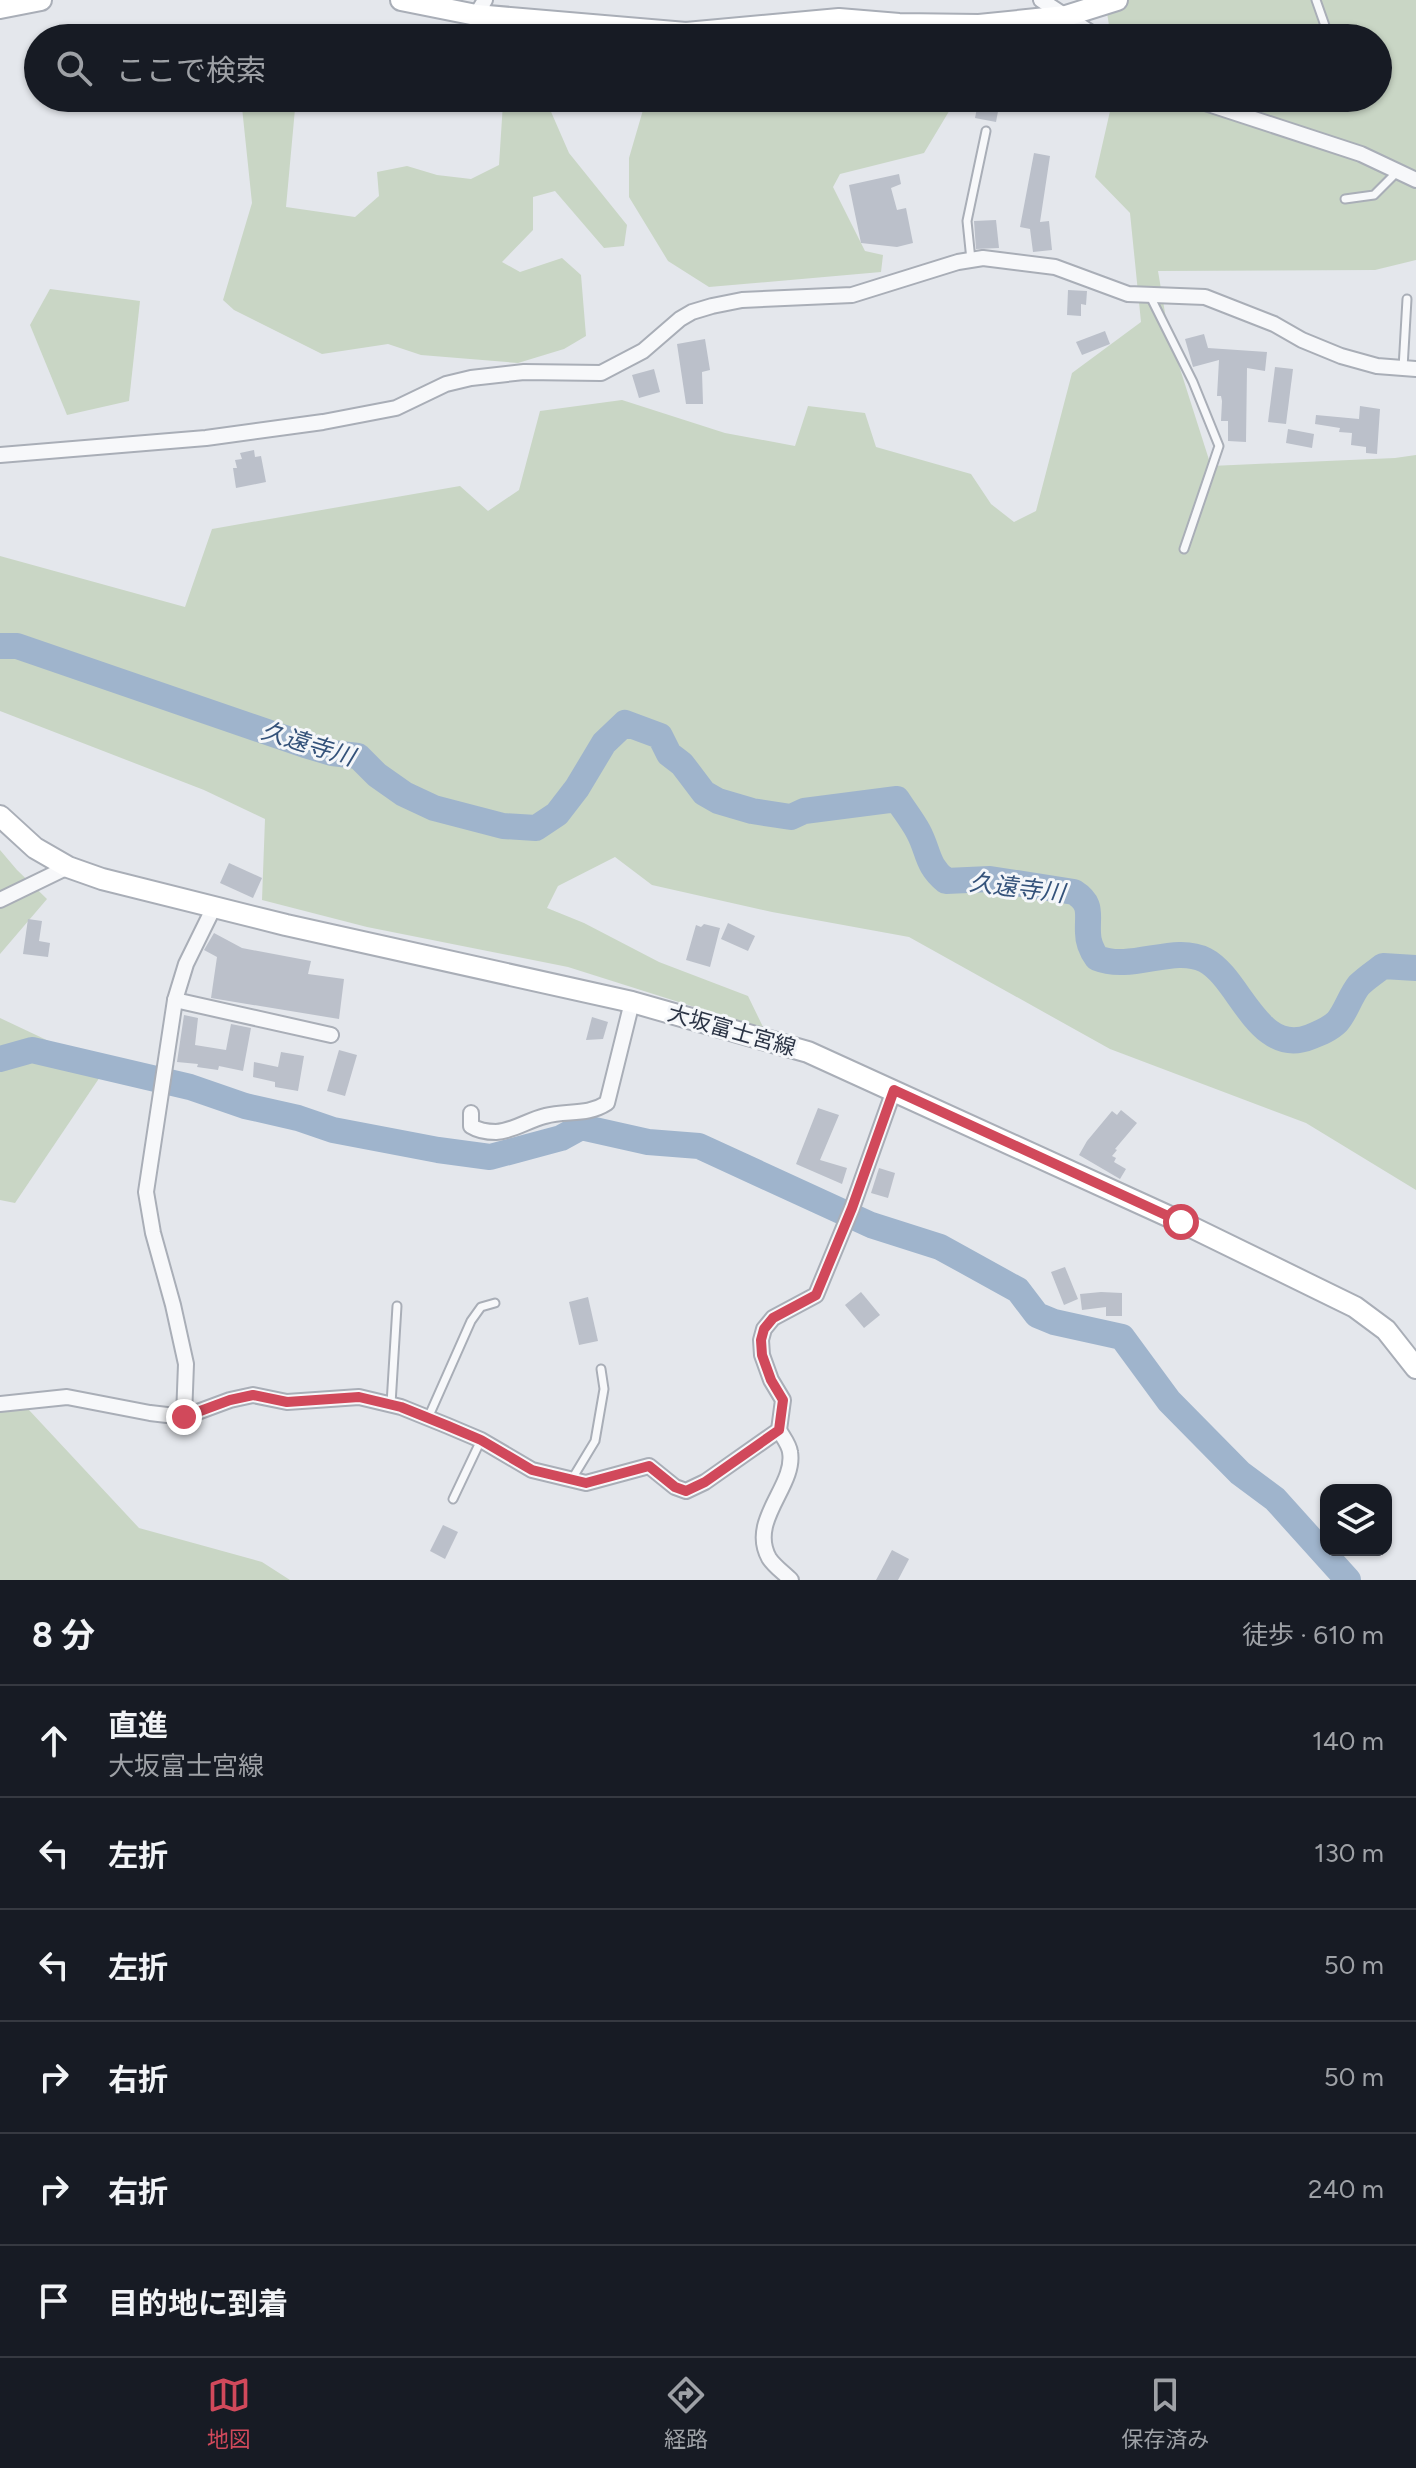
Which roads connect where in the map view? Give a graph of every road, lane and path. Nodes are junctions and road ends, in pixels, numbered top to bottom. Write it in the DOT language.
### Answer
graph roads {
  1 [pos="41,0"];
  2 [pos="401,0"];
  3 [pos="1041,0"];
  4 [pos="1117,0"];
  5 [pos="1316,0"];
  6 [pos="480,7"];
  7 [pos="0,8"];
  8 [pos="1066,16"];
  9 [pos="615,24"];
  10 [pos="784,24"];
  11 [pos="899,24"];
  12 [pos="989,24"];
  13 [pos="1078,24"];
  14 [pos="1324,24"];
  15 [pos="1233,112"];
  16 [pos="986,131"];
  17 [pos="1398,171"];
  18 [pos="1416,180"];
  19 [pos="1345,199"];
  20 [pos="971,260"];
  21 [pos="1149,294"];
  22 [pos="1407,299"];
  23 [pos="1410,368"];
  24 [pos="0,455"];
  25 [pos="1184,549"];
  26 [pos="0,816"];
  27 [pos="68,867"];
  28 [pos="0,900"];
  29 [pos="214,907"];
  30 [pos="175,1000"];
  31 [pos="632,1002"];
  32 [pos="331,1035"];
  33 [pos="894,1090"];
  34 [pos="471,1113"];
  35 [pos="495,1303"];
  36 [pos="397,1306"];
  37 [pos="1416,1368"];
  38 [pos="601,1369"];
  39 [pos="0,1404"];
  40 [pos="391,1404"];
  41 [pos="184,1417"];
  42 [pos="428,1418"];
  43 [pos="779,1430"];
  44 [pos="481,1440"];
  45 [pos="572,1479"];
  46 [pos="453,1499"];
  47 [pos="791,1580"];
  1 -- 7 [label="main road"];
  2 -- 6 [label="main road"];
  3 -- 8 [label="street"];
  4 -- 8 [label="main road"];
  5 -- 14 [label="lane"];
  6 -- 9 [label="main road"];
  8 -- 12 [label="main road"];
  8 -- 13 [label="street"];
  10 -- 11 [label="main road"];
  15 -- 17 [label="street"];
  16 -- 20 [label="lane"];
  17 -- 18 [label="street"];
  17 -- 19 [label="lane"];
  20 -- 21 [label="street"];
  20 -- 24 [label="street"];
  21 -- 23 [label="street"];
  21 -- 25 [label="lane"];
  22 -- 23 [label="lane"];
  26 -- 27 [label="main road, 大坂富士宮線"];
  27 -- 28 [label="street"];
  27 -- 29 [label="main road, 大坂富士宮線"];
  29 -- 30 [label="street"];
  29 -- 31 [label="main road, 大坂富士宮線"];
  30 -- 32 [label="street"];
  30 -- 41 [label="street"];
  31 -- 33 [label="main road, 大坂富士宮線"];
  31 -- 34 [label="street"];
  33 -- 37 [label="main road, 大坂富士宮線"];
  33 -- 43 [label="street"];
  35 -- 42 [label="lane"];
  36 -- 40 [label="lane"];
  38 -- 45 [label="lane"];
  39 -- 41 [label="street"];
  40 -- 41 [label="street"];
  40 -- 42 [label="street"];
  42 -- 44 [label="street"];
  43 -- 45 [label="street"];
  43 -- 47 [label="street"];
  44 -- 45 [label="street"];
  44 -- 46 [label="lane"];
}
